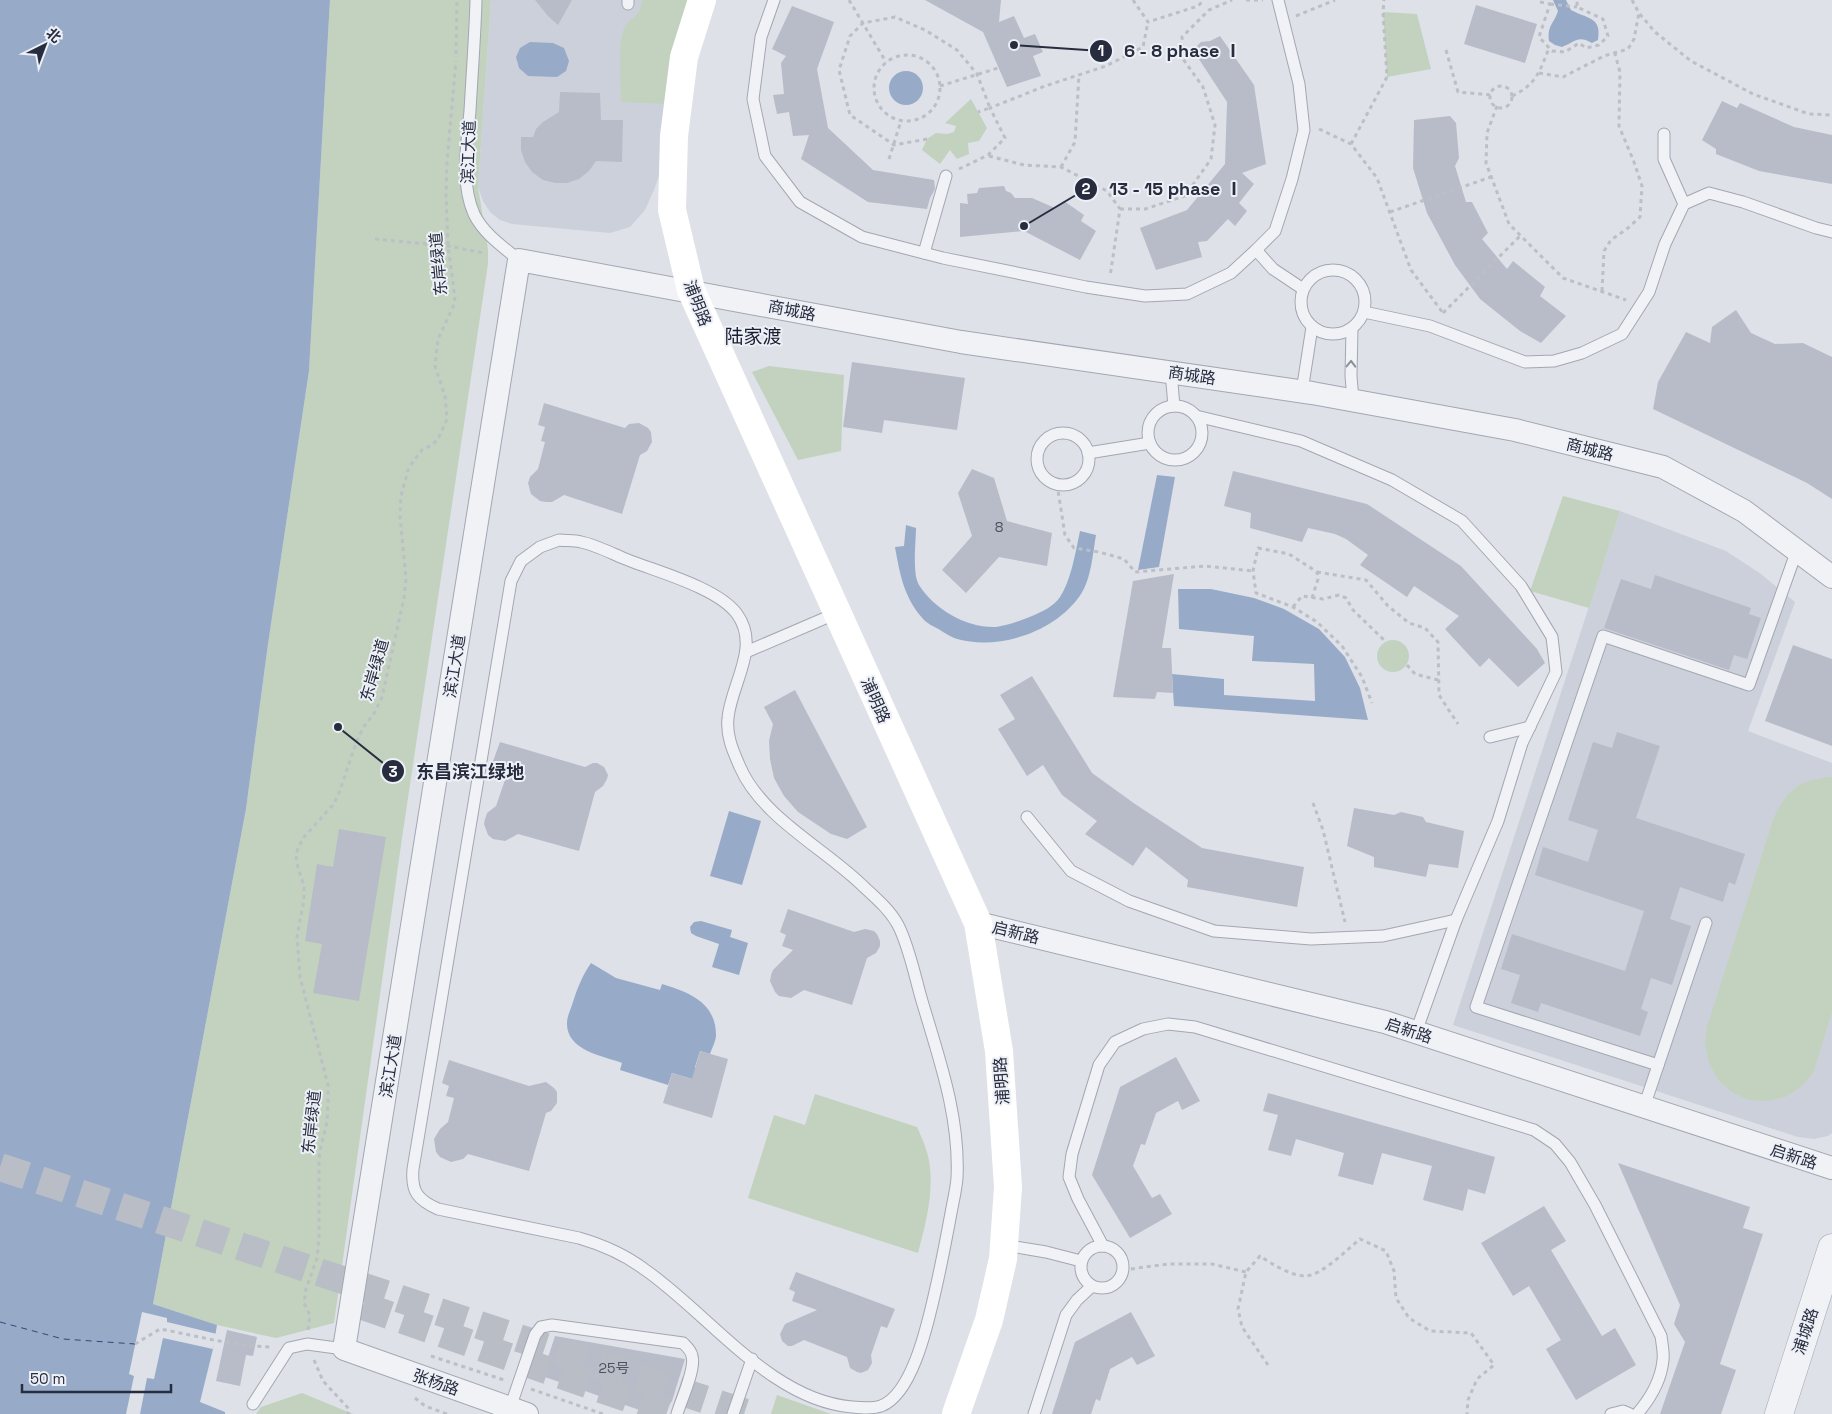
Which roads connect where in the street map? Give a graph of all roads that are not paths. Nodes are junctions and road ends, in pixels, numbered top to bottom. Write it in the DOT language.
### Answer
graph roads {
  1 [pos="476,0"];
  2 [pos="702,0"];
  3 [pos="774,0"];
  4 [pos="1278,0"];
  5 [pos="1664,134"];
  6 [pos="946,176"];
  7 [pos="1684,204"];
  8 [pos="1832,232"];
  9 [pos="1256,250"];
  10 [pos="924,253"];
  11 [pos="519,260"];
  12 [pos="1303,289"];
  13 [pos="691,290"];
  14 [pos="1364,312"];
  15 [pos="1312,327"];
  16 [pos="1352,328"];
  17 [pos="1171,372"];
  18 [pos="1302,391"];
  19 [pos="1353,400"];
  20 [pos="1174,406"];
  21 [pos="1196,416"];
  22 [pos="1150,443"];
  23 [pos="1088,453"];
  24 [pos="1797,550"];
  25 [pos="1832,577"];
  26 [pos="837,612"];
  27 [pos="746,652"];
  28 [pos="1530,728"];
  29 [pos="1490,737"];
  30 [pos="1027,817"];
  31 [pos="1456,920"];
  32 [pos="978,923"];
  33 [pos="1706,923"];
  34 [pos="1416,1032"];
  35 [pos="1658,1065"];
  36 [pos="1644,1107"];
  37 [pos="1832,1168"];
  38 [pos="1004,1245"];
  39 [pos="1103,1246"];
  40 [pos="1832,1248"];
  41 [pos="1081,1261"];
  42 [pos="1092,1286"];
  43 [pos="344,1349"];
  44 [pos="752,1359"];
  45 [pos="253,1404"];
  46 [pos="518,1411"];
  47 [pos="677,1414"];
  48 [pos="732,1414"];
  49 [pos="956,1414"];
  50 [pos="1034,1414"];
  51 [pos="1611,1414"];
  52 [pos="1630,1414"];
  53 [pos="1636,1414"];
  54 [pos="1779,1414"];
  1 -- 11 [label="lane, 滨江大道"];
  2 -- 13 [label="main road, 浦明路"];
  3 -- 10 [label="lane"];
  4 -- 9 [label="lane"];
  5 -- 7 [label="lane"];
  6 -- 10 [label="lane"];
  7 -- 8 [label="lane"];
  7 -- 14 [label="lane"];
  9 -- 10 [label="lane"];
  9 -- 12 [label="lane"];
  11 -- 13 [label="street, 商城路"];
  11 -- 43 [label="street, 滨江大道"];
  12 -- 14 [label="lane"];
  12 -- 15 [label="lane"];
  13 -- 17 [label="street, 商城路"];
  13 -- 26 [label="main road, 浦明路"];
  14 -- 16 [label="lane"];
  15 -- 16 [label="lane"];
  15 -- 18 [label="lane"];
  19 -- 16 [label="lane, one-way"];
  17 -- 18 [label="street, 商城路"];
  17 -- 20 [label="lane"];
  18 -- 19 [label="street, 商城路"];
  19 -- 24 [label="street, 商城路"];
  20 -- 21 [label="lane"];
  20 -- 22 [label="lane"];
  21 -- 22 [label="lane"];
  21 -- 28 [label="lane"];
  22 -- 23 [label="lane"];
  23 -- 23 [label="lane"];
  24 -- 25 [label="street, 商城路"];
  24 -- 35 [label="lane"];
  26 -- 27 [label="lane"];
  26 -- 32 [label="main road, 浦明路"];
  27 -- 44 [label="lane"];
  27 -- 44 [label="lane"];
  28 -- 29 [label="lane"];
  28 -- 31 [label="lane"];
  30 -- 31 [label="lane"];
  31 -- 34 [label="lane"];
  32 -- 34 [label="street, 启新路"];
  32 -- 38 [label="main road, 浦明路"];
  33 -- 35 [label="lane"];
  34 -- 36 [label="street, 启新路"];
  35 -- 36 [label="lane"];
  36 -- 37 [label="street, 启新路"];
  38 -- 41 [label="lane"];
  38 -- 49 [label="main road, 浦明路"];
  39 -- 41 [label="lane"];
  39 -- 42 [label="lane"];
  39 -- 53 [label="lane"];
  40 -- 54 [label="street, 浦城路"];
  41 -- 42 [label="lane"];
  42 -- 50 [label="lane"];
  43 -- 45 [label="lane"];
  43 -- 46 [label="street, 张杨路"];
  44 -- 48 [label="lane"];
  46 -- 47 [label="lane"];
  51 -- 52 [label="lane"];
}
